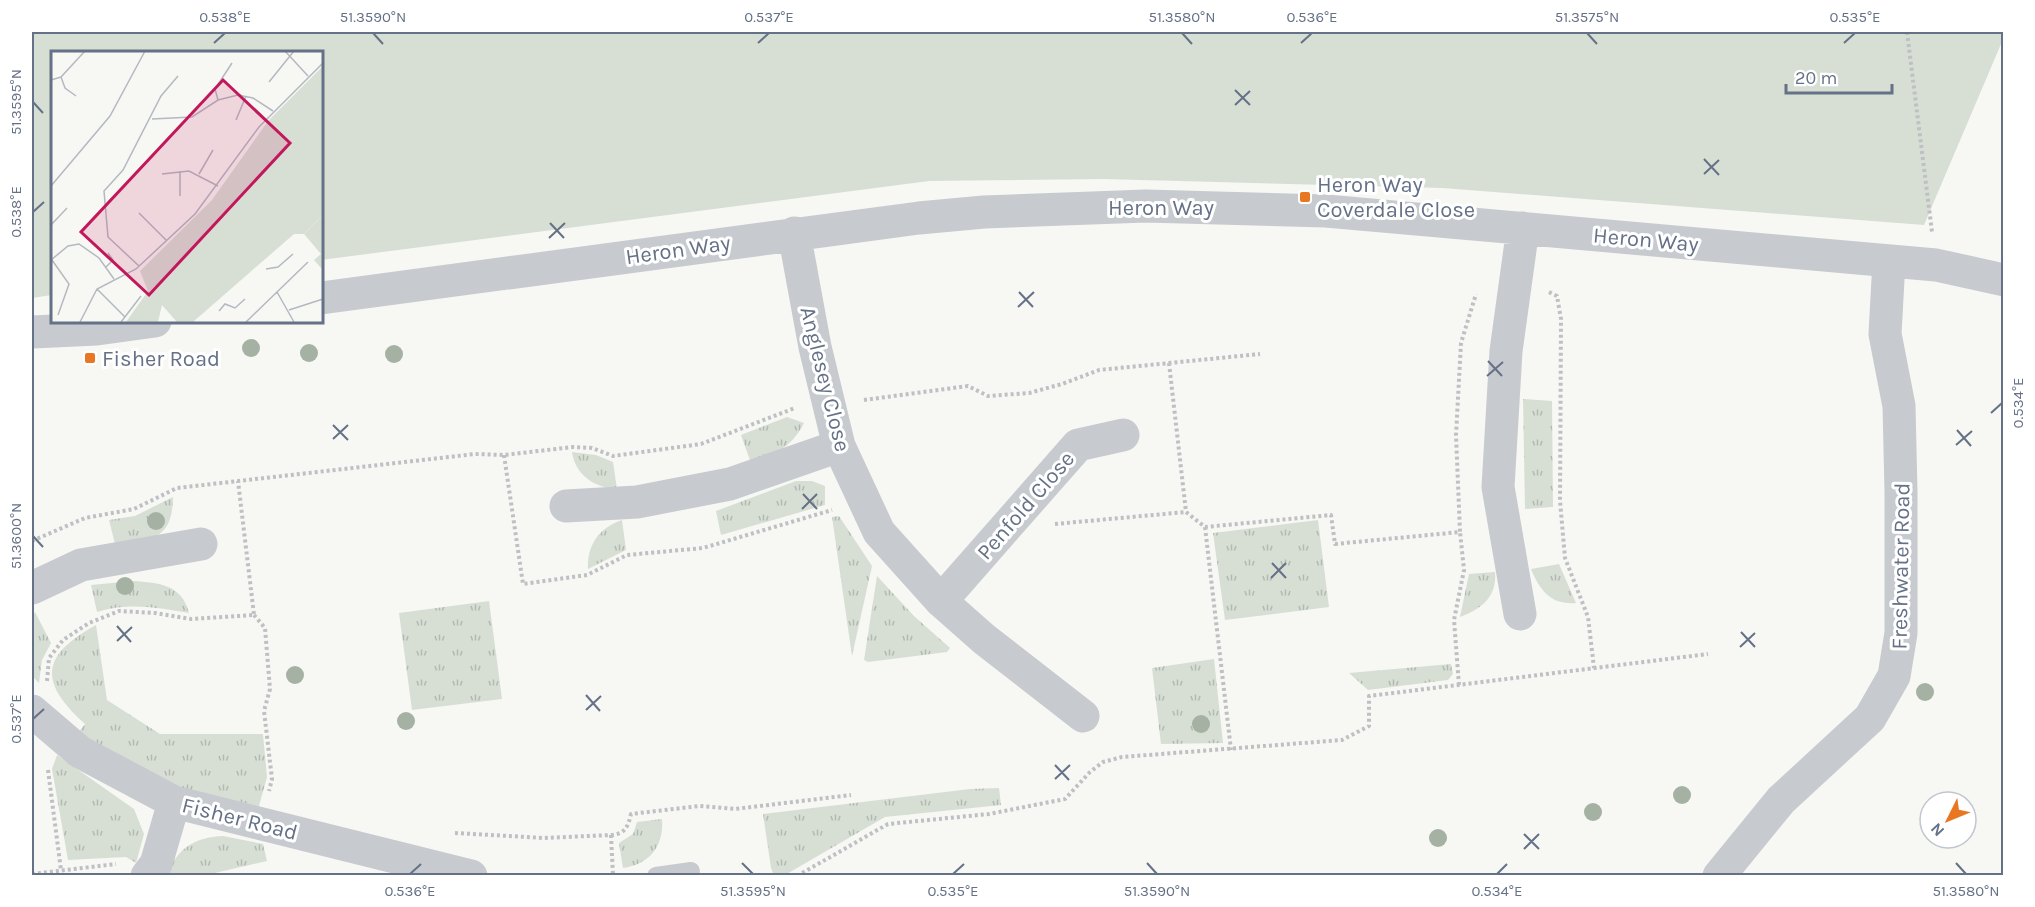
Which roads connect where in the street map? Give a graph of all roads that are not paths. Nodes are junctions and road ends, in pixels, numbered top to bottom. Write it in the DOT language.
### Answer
graph roads {
  1 [pos="1523,228"];
  2 [pos="794,233"];
  3 [pos="1889,261"];
  4 [pos="2004,280"];
  5 [pos="322,298"];
  6 [pos="148,322"];
  7 [pos="32,332"];
  8 [pos="1123,435"];
  9 [pos="838,446"];
  10 [pos="566,506"];
  11 [pos="201,544"];
  12 [pos="32,588"];
  13 [pos="941,601"];
  14 [pos="1520,614"];
  15 [pos="39,698"];
  16 [pos="1083,716"];
  17 [pos="174,802"];
  18 [pos="135,869"];
  19 [pos="691,871"];
  20 [pos="471,876"];
  21 [pos="656,876"];
  22 [pos="1719,876"];
  1 -- 2 [label="street, Heron Way"];
  1 -- 3 [label="street, Heron Way"];
  1 -- 14 [label="street"];
  2 -- 5 [label="street, Heron Way"];
  2 -- 9 [label="street, Anglesey Close"];
  3 -- 4 [label="street, Heron Way"];
  3 -- 22 [label="street, Freshwater Road"];
  6 -- 7 [label="street"];
  8 -- 13 [label="street, Penfold Close"];
  9 -- 10 [label="street"];
  9 -- 13 [label="street, Anglesey Close"];
  11 -- 12 [label="street"];
  13 -- 16 [label="street, Anglesey Close"];
  15 -- 17 [label="street, Fisher Road"];
  17 -- 18 [label="street"];
  17 -- 20 [label="street, Fisher Road"];
  19 -- 21 [label="lane"];
}
